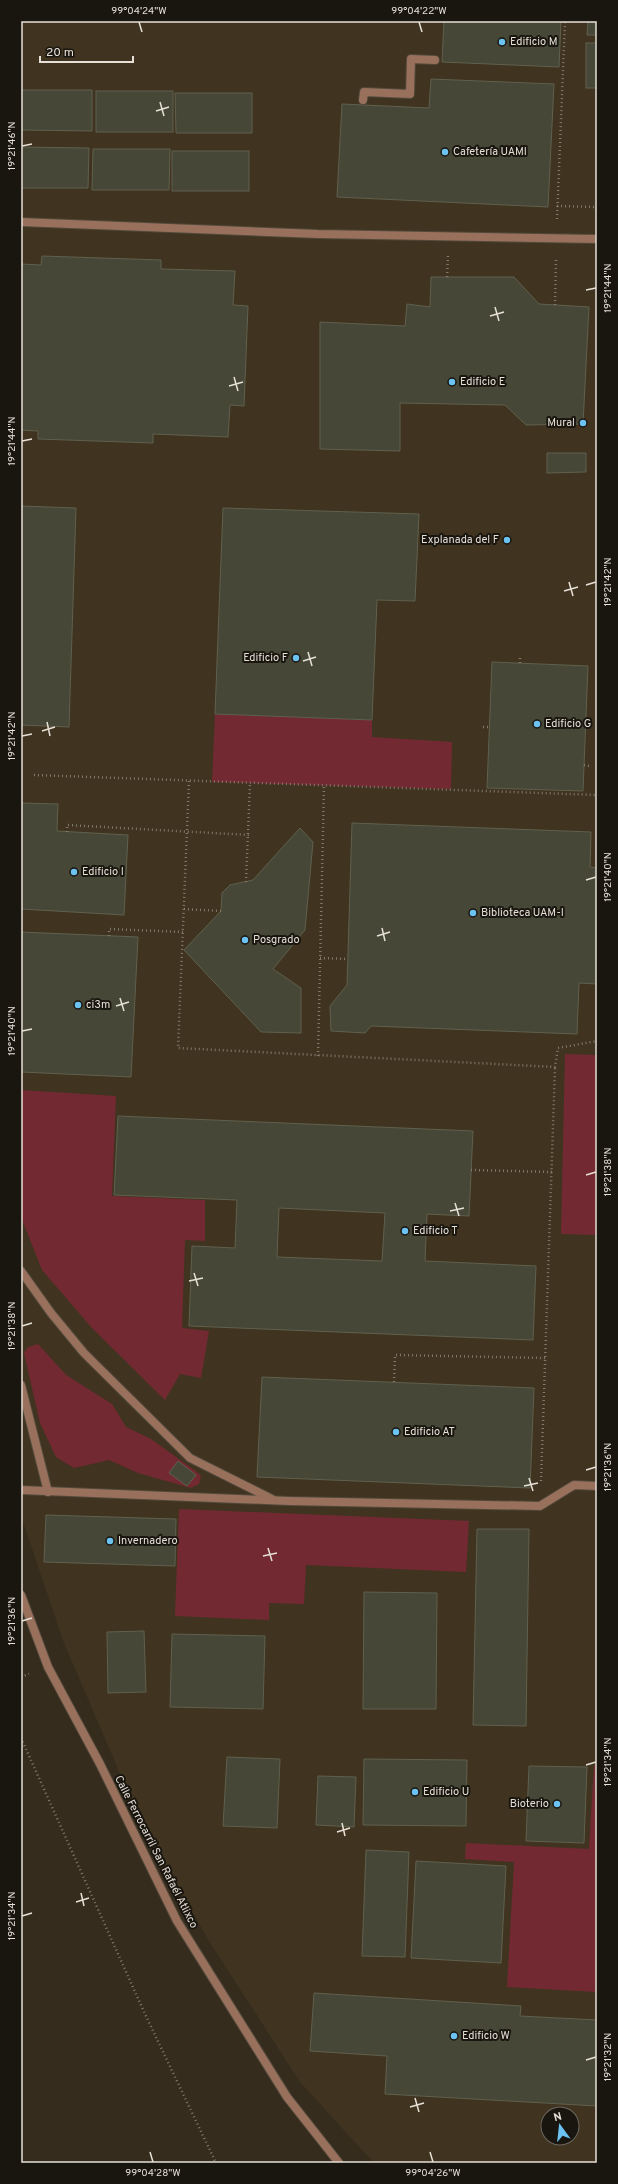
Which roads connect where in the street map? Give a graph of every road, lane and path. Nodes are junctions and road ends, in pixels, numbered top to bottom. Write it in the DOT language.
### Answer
graph roads {
  1 [pos="565,21"];
  2 [pos="435,60"];
  3 [pos="363,100"];
  4 [pos="597,207"];
  5 [pos="21,222"];
  6 [pos="556,237"];
  7 [pos="597,239"];
  8 [pos="555,305"];
  9 [pos="520,658"];
  10 [pos="520,664"];
  11 [pos="483,727"];
  12 [pos="489,727"];
  13 [pos="584,766"];
  14 [pos="588,766"];
  15 [pos="34,775"];
  16 [pos="189,780"];
  17 [pos="250,783"];
  18 [pos="324,786"];
  19 [pos="597,795"];
  20 [pos="67,832"];
  21 [pos="187,832"];
  22 [pos="249,835"];
  23 [pos="246,882"];
  24 [pos="184,909"];
  25 [pos="221,911"];
  26 [pos="183,932"];
  27 [pos="109,936"];
  28 [pos="320,958"];
  29 [pos="348,959"];
  30 [pos="597,1040"];
  31 [pos="318,1056"];
  32 [pos="555,1067"];
  33 [pos="471,1170"];
  34 [pos="552,1172"];
  35 [pos="21,1271"];
  36 [pos="546,1358"];
  37 [pos="394,1382"];
  38 [pos="21,1385"];
  39 [pos="597,1486"];
  40 [pos="21,1490"];
  41 [pos="48,1492"];
  42 [pos="274,1500"];
  43 [pos="540,1506"];
  44 [pos="21,1595"];
  45 [pos="21,1738"];
  46 [pos="216,2163"];
  47 [pos="339,2163"];
  1 -- 4 [label="path"];
  2 -- 3 [label="street"];
  5 -- 6 [label="street"];
  6 -- 7 [label="street"];
  6 -- 8 [label="path"];
  9 -- 10 [label="path"];
  11 -- 12 [label="path"];
  13 -- 14 [label="path"];
  15 -- 16 [label="path"];
  16 -- 17 [label="path"];
  16 -- 21 [label="path"];
  17 -- 18 [label="path"];
  17 -- 22 [label="path"];
  18 -- 19 [label="path"];
  18 -- 28 [label="path"];
  20 -- 21 [label="path"];
  21 -- 22 [label="path"];
  21 -- 24 [label="path"];
  22 -- 23 [label="path"];
  24 -- 25 [label="path"];
  24 -- 26 [label="path"];
  26 -- 27 [label="path"];
  26 -- 31 [label="path"];
  28 -- 29 [label="path"];
  28 -- 31 [label="path"];
  30 -- 32 [label="path"];
  31 -- 32 [label="path"];
  32 -- 34 [label="path"];
  33 -- 34 [label="path"];
  34 -- 36 [label="path"];
  35 -- 42 [label="street"];
  36 -- 37 [label="path"];
  36 -- 43 [label="path"];
  38 -- 41 [label="street"];
  39 -- 43 [label="street"];
  40 -- 41 [label="street"];
  41 -- 42 [label="street"];
  42 -- 43 [label="street"];
  44 -- 47 [label="street, Calle Ferrocarril San Rafaél Atlixco"];
  45 -- 46 [label="path"];
}
